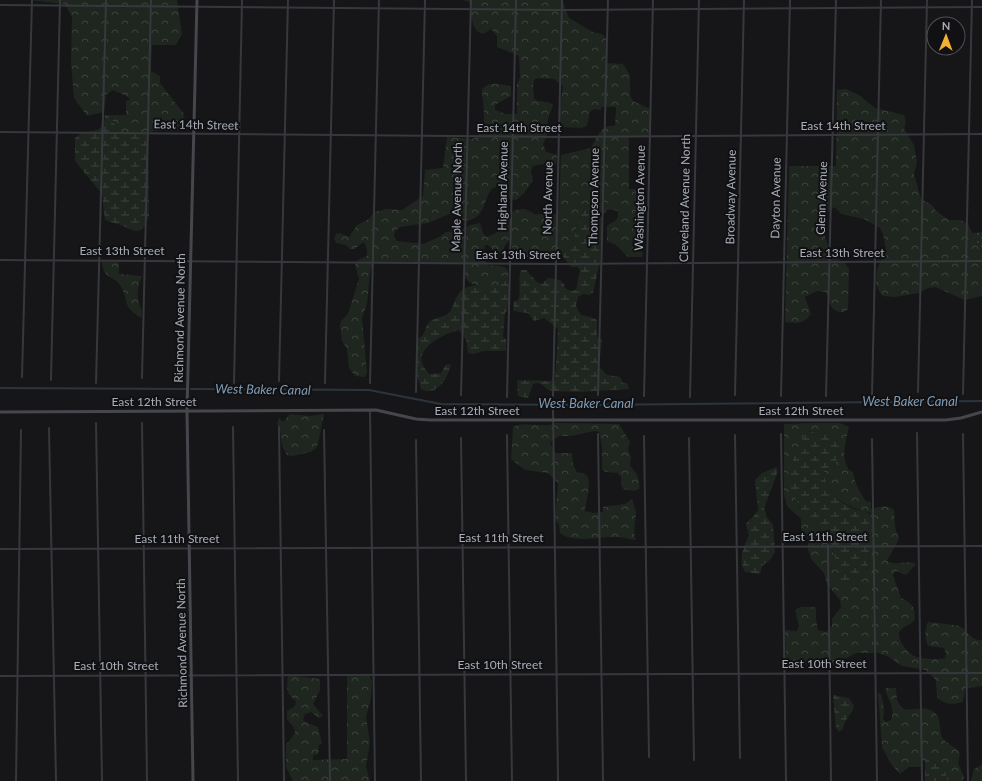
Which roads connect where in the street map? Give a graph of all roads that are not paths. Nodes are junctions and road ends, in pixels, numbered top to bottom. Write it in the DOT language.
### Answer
graph roads {
  1 [pos="32,0"];
  2 [pos="60,0"];
  3 [pos="106,0"];
  4 [pos="151,0"];
  5 [pos="197,0"];
  6 [pos="242,0"];
  7 [pos="288,0"];
  8 [pos="334,0"];
  9 [pos="379,0"];
  10 [pos="425,0"];
  11 [pos="471,0"];
  12 [pos="516,0"];
  13 [pos="562,0"];
  14 [pos="608,0"];
  15 [pos="653,0"];
  16 [pos="699,0"];
  17 [pos="744,0"];
  18 [pos="790,0"];
  19 [pos="836,0"];
  20 [pos="881,0"];
  21 [pos="927,0"];
  22 [pos="972,0"];
  23 [pos="0,5"];
  24 [pos="32,5"];
  25 [pos="60,6"];
  26 [pos="105,6"];
  27 [pos="151,6"];
  28 [pos="197,7"];
  29 [pos="242,7"];
  30 [pos="972,7"];
  31 [pos="982,7"];
  32 [pos="288,8"];
  33 [pos="334,8"];
  34 [pos="379,8"];
  35 [pos="790,8"];
  36 [pos="836,8"];
  37 [pos="881,8"];
  38 [pos="927,8"];
  39 [pos="425,9"];
  40 [pos="470,9"];
  41 [pos="653,9"];
  42 [pos="698,9"];
  43 [pos="744,9"];
  44 [pos="516,10"];
  45 [pos="562,10"];
  46 [pos="607,10"];
  47 [pos="0,132"];
  48 [pos="28,132"];
  49 [pos="57,132"];
  50 [pos="103,133"];
  51 [pos="148,133"];
  52 [pos="194,134"];
  53 [pos="239,134"];
  54 [pos="969,134"];
  55 [pos="982,134"];
  56 [pos="285,135"];
  57 [pos="330,135"];
  58 [pos="376,135"];
  59 [pos="787,135"];
  60 [pos="832,135"];
  61 [pos="878,135"];
  62 [pos="924,135"];
  63 [pos="422,136"];
  64 [pos="468,136"];
  65 [pos="650,136"];
  66 [pos="696,136"];
  67 [pos="741,136"];
  68 [pos="513,137"];
  69 [pos="559,137"];
  70 [pos="604,137"];
  71 [pos="0,260"];
  72 [pos="25,260"];
  73 [pos="54,260"];
  74 [pos="100,260"];
  75 [pos="145,260"];
  76 [pos="191,261"];
  77 [pos="236,261"];
  78 [pos="982,261"];
  79 [pos="282,262"];
  80 [pos="328,262"];
  81 [pos="373,262"];
  82 [pos="784,262"];
  83 [pos="830,262"];
  84 [pos="875,262"];
  85 [pos="921,262"];
  86 [pos="966,262"];
  87 [pos="419,263"];
  88 [pos="464,263"];
  89 [pos="647,263"];
  90 [pos="692,263"];
  91 [pos="738,263"];
  92 [pos="510,264"];
  93 [pos="556,264"];
  94 [pos="601,264"];
  95 [pos="22,377"];
  96 [pos="142,378"];
  97 [pos="51,380"];
  98 [pos="279,381"];
  99 [pos="370,382"];
  100 [pos="96,383"];
  101 [pos="234,383"];
  102 [pos="325,383"];
  103 [pos="416,392"];
  104 [pos="918,392"];
  105 [pos="872,394"];
  106 [pos="963,394"];
  107 [pos="461,395"];
  108 [pos="598,395"];
  109 [pos="735,395"];
  110 [pos="553,396"];
  111 [pos="644,396"];
  112 [pos="781,396"];
  113 [pos="826,396"];
  114 [pos="507,397"];
  115 [pos="690,397"];
  116 [pos="553,407"];
  117 [pos="370,410"];
  118 [pos="187,411"];
  119 [pos="0,412"];
  120 [pos="982,412"];
  121 [pos="552,420"];
  122 [pos="96,423"];
  123 [pos="142,423"];
  124 [pos="233,427"];
  125 [pos="279,427"];
  126 [pos="49,428"];
  127 [pos="21,430"];
  128 [pos="324,430"];
  129 [pos="917,433"];
  130 [pos="507,434"];
  131 [pos="598,434"];
  132 [pos="781,434"];
  133 [pos="963,434"];
  134 [pos="735,435"];
  135 [pos="644,436"];
  136 [pos="461,438"];
  137 [pos="689,438"];
  138 [pos="872,439"];
  139 [pos="416,440"];
  140 [pos="554,546"];
  141 [pos="600,546"];
  142 [pos="645,546"];
  143 [pos="691,546"];
  144 [pos="737,546"];
  145 [pos="782,546"];
  146 [pos="828,546"];
  147 [pos="874,546"];
  148 [pos="919,546"];
  149 [pos="965,546"];
  150 [pos="982,546"];
  151 [pos="326,547"];
  152 [pos="372,547"];
  153 [pos="418,547"];
  154 [pos="463,547"];
  155 [pos="509,547"];
  156 [pos="0,548"];
  157 [pos="20,548"];
  158 [pos="52,548"];
  159 [pos="98,548"];
  160 [pos="144,548"];
  161 [pos="189,548"];
  162 [pos="235,548"];
  163 [pos="281,548"];
  164 [pos="602,673"];
  165 [pos="647,673"];
  166 [pos="693,673"];
  167 [pos="739,673"];
  168 [pos="784,673"];
  169 [pos="830,673"];
  170 [pos="921,673"];
  171 [pos="966,673"];
  172 [pos="982,673"];
  173 [pos="283,674"];
  174 [pos="328,674"];
  175 [pos="374,674"];
  176 [pos="419,674"];
  177 [pos="465,674"];
  178 [pos="510,674"];
  179 [pos="556,674"];
  180 [pos="876,674"];
  181 [pos="100,675"];
  182 [pos="146,675"];
  183 [pos="191,675"];
  184 [pos="237,675"];
  185 [pos="0,676"];
  186 [pos="18,676"];
  187 [pos="54,676"];
  188 [pos="649,757"];
  189 [pos="740,758"];
  190 [pos="694,760"];
  191 [pos="16,781"];
  192 [pos="56,781"];
  193 [pos="102,781"];
  194 [pos="147,781"];
  195 [pos="193,781"];
  196 [pos="238,781"];
  197 [pos="284,781"];
  198 [pos="330,781"];
  199 [pos="375,781"];
  200 [pos="421,781"];
  201 [pos="466,781"];
  202 [pos="512,781"];
  203 [pos="558,781"];
  204 [pos="603,781"];
  205 [pos="786,781"];
  206 [pos="831,781"];
  207 [pos="877,781"];
  208 [pos="922,781"];
  209 [pos="968,781"];
  1 -- 24 [label="street"];
  2 -- 25 [label="street"];
  3 -- 26 [label="street"];
  4 -- 27 [label="street"];
  5 -- 28 [label="street, Richmond Avenue North"];
  6 -- 29 [label="street"];
  7 -- 32 [label="street"];
  8 -- 33 [label="street"];
  9 -- 34 [label="street"];
  10 -- 39 [label="street"];
  11 -- 40 [label="street, Maple Avenue North"];
  12 -- 44 [label="street, Highland Avenue"];
  13 -- 45 [label="street, North Avenue"];
  14 -- 46 [label="street, Thompson Avenue"];
  15 -- 41 [label="street, Washington Avenue"];
  16 -- 42 [label="street, Cleveland Avenue North"];
  17 -- 43 [label="street, Broadway Avenue"];
  18 -- 35 [label="street, Dayton Avenue"];
  19 -- 36 [label="street, Glenn Avenue"];
  20 -- 37 [label="street"];
  21 -- 38 [label="street"];
  22 -- 30 [label="street"];
  23 -- 24 [label="street"];
  24 -- 25 [label="street"];
  24 -- 48 [label="street"];
  25 -- 26 [label="street"];
  25 -- 49 [label="street"];
  26 -- 27 [label="street"];
  26 -- 50 [label="street"];
  27 -- 28 [label="street"];
  27 -- 51 [label="street"];
  28 -- 29 [label="street"];
  28 -- 52 [label="street, Richmond Avenue North"];
  29 -- 32 [label="street"];
  29 -- 53 [label="street"];
  30 -- 31 [label="street"];
  30 -- 38 [label="street"];
  30 -- 54 [label="street"];
  32 -- 33 [label="street"];
  32 -- 56 [label="street"];
  33 -- 34 [label="street"];
  33 -- 57 [label="street"];
  34 -- 39 [label="street"];
  34 -- 58 [label="street"];
  35 -- 36 [label="street"];
  35 -- 43 [label="street"];
  35 -- 59 [label="street, Dayton Avenue"];
  36 -- 37 [label="street"];
  36 -- 60 [label="street, Glenn Avenue"];
  37 -- 38 [label="street"];
  37 -- 61 [label="street"];
  38 -- 62 [label="street"];
  39 -- 40 [label="street"];
  39 -- 63 [label="street"];
  40 -- 44 [label="street"];
  40 -- 64 [label="street, Maple Avenue North"];
  41 -- 42 [label="street"];
  41 -- 46 [label="street"];
  41 -- 65 [label="street, Washington Avenue"];
  42 -- 43 [label="street"];
  42 -- 66 [label="street, Cleveland Avenue North"];
  43 -- 67 [label="street, Broadway Avenue"];
  44 -- 45 [label="street"];
  44 -- 68 [label="street, Highland Avenue"];
  45 -- 46 [label="street"];
  45 -- 69 [label="street, North Avenue"];
  46 -- 70 [label="street, Thompson Avenue"];
  47 -- 48 [label="street, East 14th Street"];
  48 -- 49 [label="street, East 14th Street"];
  48 -- 72 [label="street"];
  49 -- 50 [label="street, East 14th Street"];
  49 -- 73 [label="street"];
  50 -- 51 [label="street, East 14th Street"];
  50 -- 74 [label="street"];
  51 -- 52 [label="street, East 14th Street"];
  51 -- 75 [label="street"];
  52 -- 53 [label="street, East 14th Street"];
  52 -- 76 [label="street, Richmond Avenue North"];
  53 -- 56 [label="street, East 14th Street"];
  53 -- 77 [label="street"];
  54 -- 55 [label="street, East 14th Street"];
  54 -- 62 [label="street, East 14th Street"];
  54 -- 86 [label="street"];
  56 -- 57 [label="street, East 14th Street"];
  56 -- 79 [label="street"];
  57 -- 58 [label="street, East 14th Street"];
  57 -- 80 [label="street"];
  58 -- 63 [label="street, East 14th Street"];
  58 -- 81 [label="street"];
  59 -- 60 [label="street, East 14th Street"];
  59 -- 67 [label="street, East 14th Street"];
  59 -- 82 [label="street, Dayton Avenue"];
  60 -- 61 [label="street, East 14th Street"];
  60 -- 83 [label="street, Glenn Avenue"];
  61 -- 62 [label="street, East 14th Street"];
  61 -- 84 [label="street"];
  62 -- 85 [label="street"];
  63 -- 64 [label="street, East 14th Street"];
  63 -- 87 [label="street"];
  64 -- 68 [label="street, East 14th Street"];
  64 -- 88 [label="street, Maple Avenue North"];
  65 -- 66 [label="street, East 14th Street"];
  65 -- 70 [label="street, East 14th Street"];
  65 -- 89 [label="street, Washington Avenue"];
  66 -- 67 [label="street, East 14th Street"];
  66 -- 90 [label="street, Cleveland Avenue North"];
  67 -- 91 [label="street, Broadway Avenue"];
  68 -- 69 [label="street, East 14th Street"];
  68 -- 92 [label="street, Highland Avenue"];
  69 -- 70 [label="street, East 14th Street"];
  69 -- 93 [label="street, North Avenue"];
  70 -- 94 [label="street, Thompson Avenue"];
  71 -- 72 [label="street, East 13th Street"];
  72 -- 73 [label="street, East 13th Street"];
  72 -- 95 [label="street"];
  73 -- 74 [label="street, East 13th Street"];
  73 -- 97 [label="street"];
  74 -- 75 [label="street, East 13th Street"];
  74 -- 100 [label="street"];
  75 -- 76 [label="street, East 13th Street"];
  75 -- 96 [label="street"];
  76 -- 77 [label="street, East 13th Street"];
  76 -- 118 [label="street, Richmond Avenue North"];
  77 -- 79 [label="street, East 13th Street"];
  77 -- 101 [label="street"];
  78 -- 86 [label="street, East 13th Street"];
  79 -- 80 [label="street, East 13th Street"];
  79 -- 98 [label="street"];
  80 -- 81 [label="street, East 13th Street"];
  80 -- 102 [label="street"];
  81 -- 87 [label="street, East 13th Street"];
  81 -- 99 [label="street"];
  82 -- 83 [label="street, East 13th Street"];
  82 -- 91 [label="street, East 13th Street"];
  82 -- 112 [label="street, Dayton Avenue"];
  83 -- 84 [label="street, East 13th Street"];
  83 -- 113 [label="street, Glenn Avenue"];
  84 -- 85 [label="street, East 13th Street"];
  84 -- 105 [label="street"];
  85 -- 86 [label="street, East 13th Street"];
  85 -- 104 [label="street"];
  86 -- 106 [label="street"];
  87 -- 88 [label="street, East 13th Street"];
  87 -- 103 [label="street"];
  88 -- 92 [label="street, East 13th Street"];
  88 -- 107 [label="street, Maple Avenue North"];
  89 -- 90 [label="street, East 13th Street"];
  89 -- 94 [label="street, East 13th Street"];
  89 -- 111 [label="street, Washington Avenue"];
  90 -- 91 [label="street, East 13th Street"];
  90 -- 115 [label="street, Cleveland Avenue North"];
  91 -- 109 [label="street, Broadway Avenue"];
  92 -- 93 [label="street, East 13th Street"];
  92 -- 114 [label="street, Highland Avenue"];
  93 -- 94 [label="street, East 13th Street"];
  93 -- 110 [label="street, North Avenue"];
  94 -- 108 [label="street, Thompson Avenue"];
  116 -- 121 [label="street"];
  117 -- 118 [label="street, East 12th Street"];
  117 -- 121 [label="street, East 12th Street"];
  117 -- 152 [label="street"];
  118 -- 119 [label="street, East 12th Street"];
  118 -- 161 [label="street, Richmond Avenue North"];
  120 -- 121 [label="street, East 12th Street"];
  121 -- 140 [label="street"];
  122 -- 159 [label="street"];
  123 -- 160 [label="street"];
  124 -- 162 [label="street"];
  125 -- 163 [label="street"];
  126 -- 158 [label="street"];
  127 -- 157 [label="street"];
  128 -- 151 [label="street"];
  129 -- 148 [label="street"];
  130 -- 155 [label="street"];
  131 -- 141 [label="street"];
  132 -- 145 [label="street"];
  133 -- 149 [label="street"];
  134 -- 144 [label="street"];
  135 -- 142 [label="street"];
  136 -- 154 [label="street"];
  137 -- 143 [label="street"];
  138 -- 147 [label="street"];
  139 -- 153 [label="street"];
  140 -- 141 [label="street, East 11th Street"];
  140 -- 155 [label="street, East 11th Street"];
  140 -- 179 [label="street"];
  141 -- 142 [label="street, East 11th Street"];
  141 -- 164 [label="street"];
  142 -- 143 [label="street, East 11th Street"];
  142 -- 165 [label="street"];
  143 -- 144 [label="street, East 11th Street"];
  143 -- 166 [label="street"];
  144 -- 145 [label="street, East 11th Street"];
  144 -- 167 [label="street"];
  145 -- 146 [label="street, East 11th Street"];
  145 -- 168 [label="street"];
  146 -- 147 [label="street, East 11th Street"];
  146 -- 169 [label="street"];
  147 -- 148 [label="street, East 11th Street"];
  147 -- 180 [label="street"];
  148 -- 149 [label="street, East 11th Street"];
  148 -- 170 [label="street"];
  149 -- 150 [label="street, East 11th Street"];
  149 -- 171 [label="street"];
  151 -- 152 [label="street, East 11th Street"];
  151 -- 163 [label="street, East 11th Street"];
  151 -- 174 [label="street"];
  152 -- 153 [label="street, East 11th Street"];
  152 -- 175 [label="street"];
  153 -- 154 [label="street, East 11th Street"];
  153 -- 176 [label="street"];
  154 -- 155 [label="street, East 11th Street"];
  154 -- 177 [label="street"];
  155 -- 178 [label="street"];
  156 -- 157 [label="street, East 11th Street"];
  157 -- 158 [label="street, East 11th Street"];
  157 -- 186 [label="street"];
  158 -- 159 [label="street, East 11th Street"];
  158 -- 187 [label="street"];
  159 -- 160 [label="street, East 11th Street"];
  159 -- 181 [label="street"];
  160 -- 161 [label="street, East 11th Street"];
  160 -- 182 [label="street"];
  161 -- 162 [label="street, East 11th Street"];
  161 -- 183 [label="street, Richmond Avenue North"];
  162 -- 163 [label="street, East 11th Street"];
  162 -- 184 [label="street"];
  163 -- 173 [label="street"];
  164 -- 165 [label="street, East 10th Street"];
  164 -- 179 [label="street, East 10th Street"];
  164 -- 204 [label="street"];
  165 -- 166 [label="street, East 10th Street"];
  165 -- 188 [label="street"];
  166 -- 167 [label="street, East 10th Street"];
  166 -- 190 [label="street"];
  167 -- 168 [label="street, East 10th Street"];
  167 -- 189 [label="street"];
  168 -- 169 [label="street, East 10th Street"];
  168 -- 205 [label="street"];
  169 -- 180 [label="street, East 10th Street"];
  169 -- 206 [label="street"];
  170 -- 171 [label="street, East 10th Street"];
  170 -- 180 [label="street, East 10th Street"];
  170 -- 208 [label="street"];
  171 -- 172 [label="street, East 10th Street"];
  171 -- 209 [label="street"];
  173 -- 174 [label="street, East 10th Street"];
  173 -- 184 [label="street, East 10th Street"];
  173 -- 197 [label="street"];
  174 -- 175 [label="street, East 10th Street"];
  174 -- 198 [label="street"];
  175 -- 176 [label="street, East 10th Street"];
  175 -- 199 [label="street"];
  176 -- 177 [label="street, East 10th Street"];
  176 -- 200 [label="street"];
  177 -- 178 [label="street, East 10th Street"];
  177 -- 201 [label="street"];
  178 -- 179 [label="street, East 10th Street"];
  178 -- 202 [label="street"];
  179 -- 203 [label="street"];
  180 -- 207 [label="street"];
  181 -- 182 [label="street, East 10th Street"];
  181 -- 187 [label="street, East 10th Street"];
  181 -- 193 [label="street"];
  182 -- 183 [label="street, East 10th Street"];
  182 -- 194 [label="street"];
  183 -- 184 [label="street, East 10th Street"];
  183 -- 195 [label="street, Richmond Avenue North"];
  184 -- 196 [label="street"];
  185 -- 186 [label="street, East 10th Street"];
  186 -- 187 [label="street, East 10th Street"];
  186 -- 191 [label="street"];
  187 -- 192 [label="street"];
}
